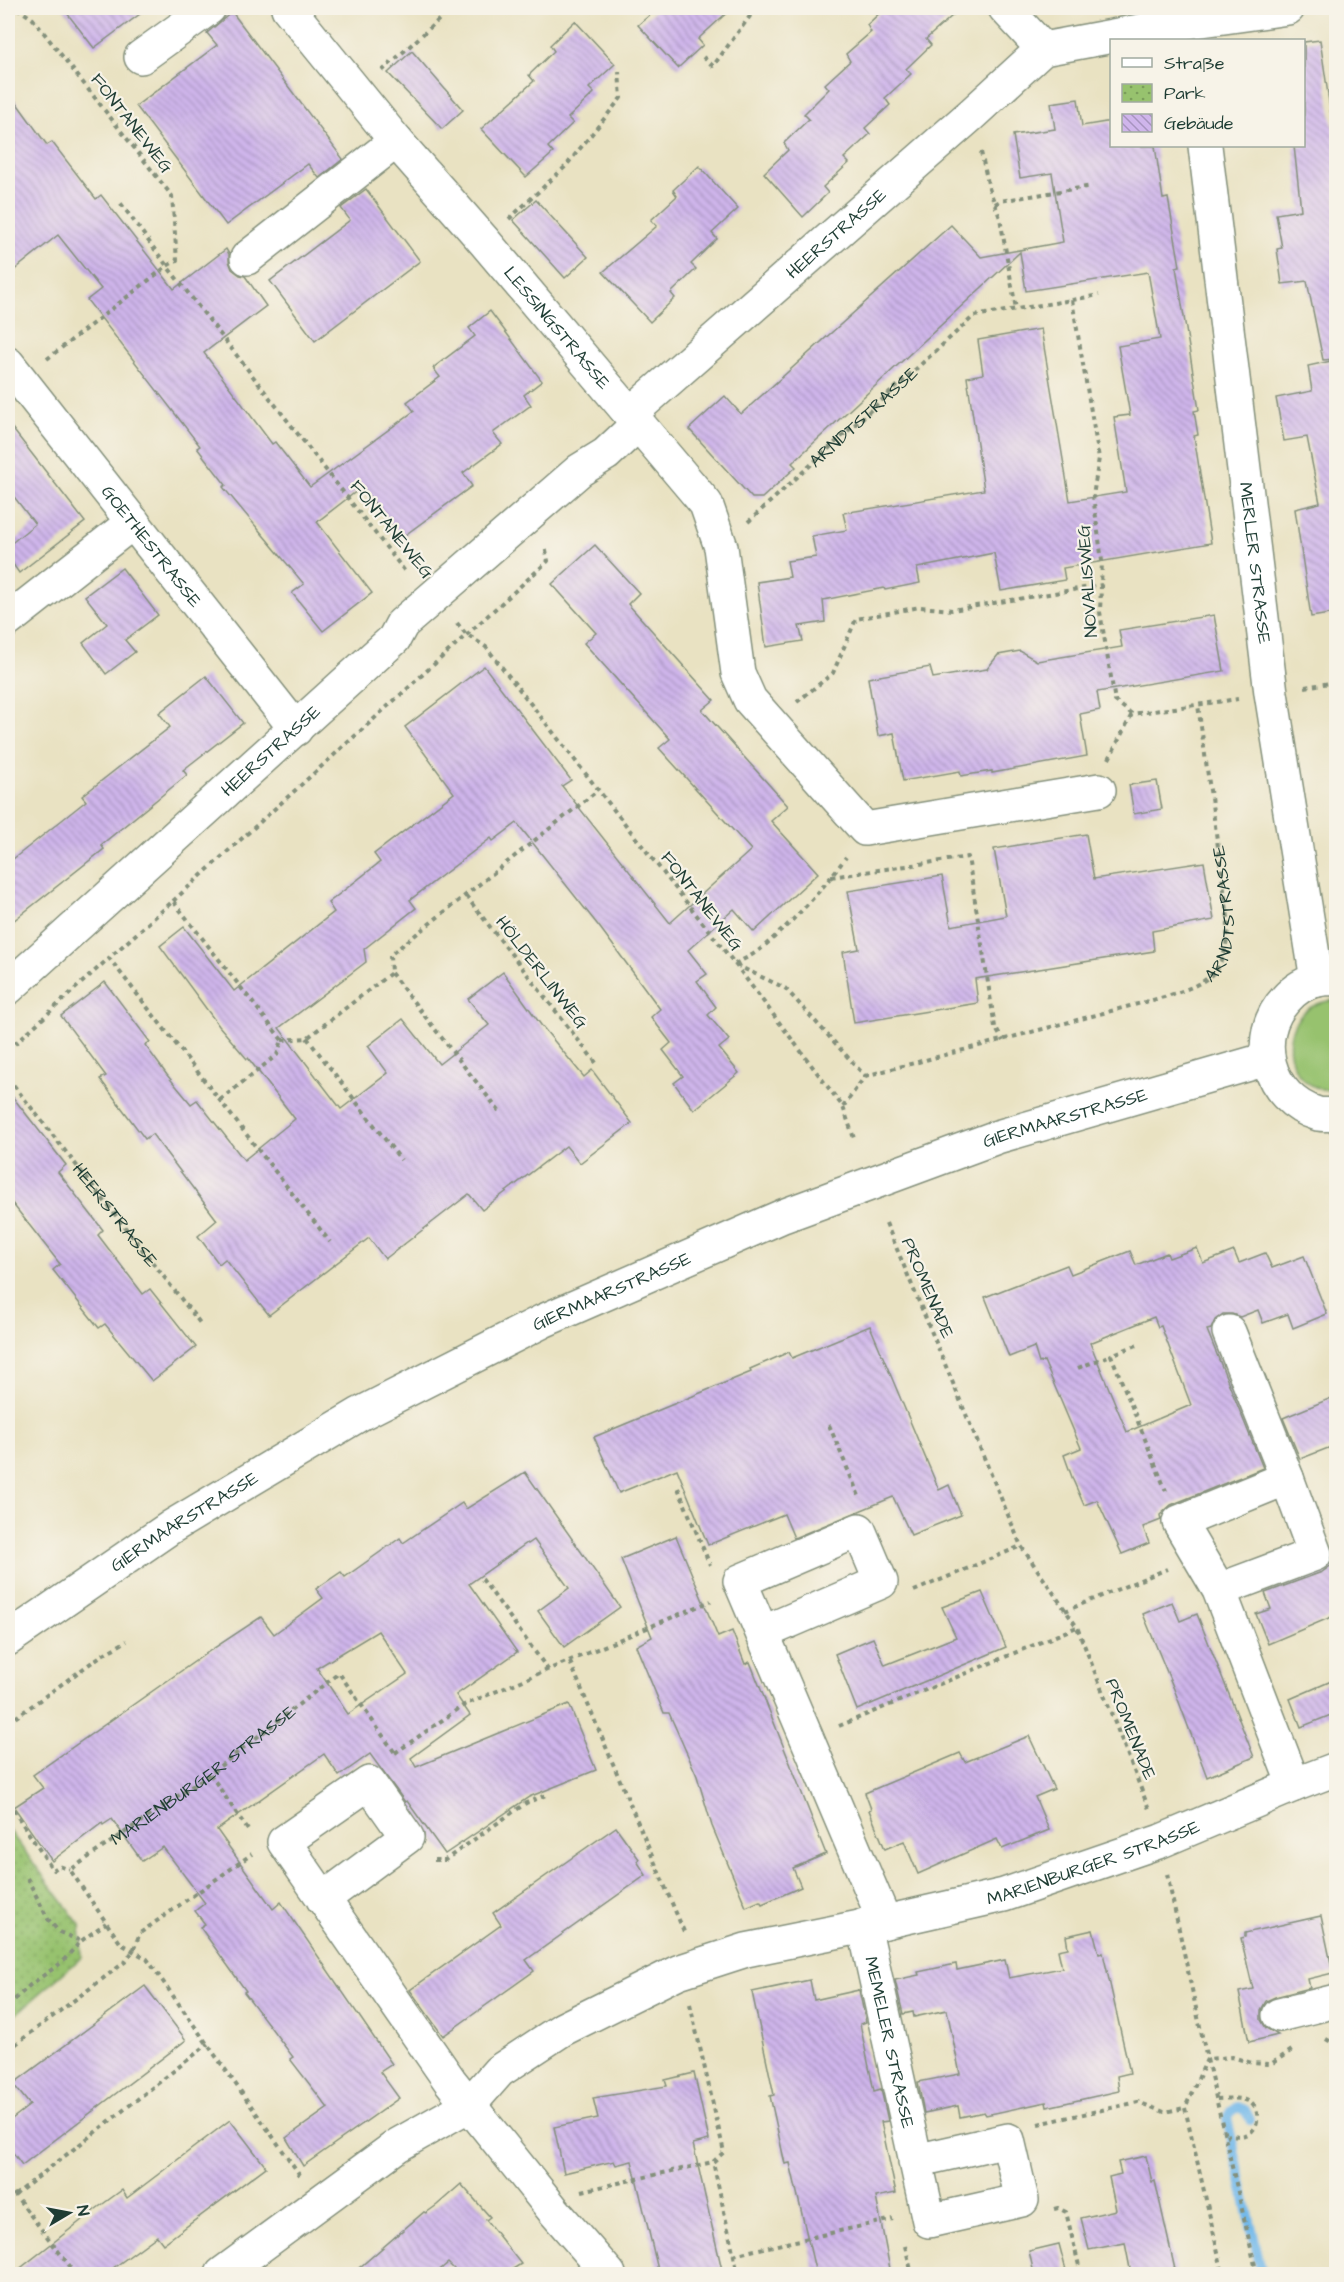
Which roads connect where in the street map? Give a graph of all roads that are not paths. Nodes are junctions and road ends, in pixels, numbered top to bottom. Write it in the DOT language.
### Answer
graph roads {
  1 [pos="209,8"];
  2 [pos="288,8"];
  3 [pos="1005,8"];
  4 [pos="1288,8"];
  5 [pos="1189,23"];
  6 [pos="1042,49"];
  7 [pos="141,57"];
  8 [pos="396,141"];
  9 [pos="1205,147"];
  10 [pos="247,258"];
  11 [pos="14,372"];
  12 [pos="634,419"];
  13 [pos="133,522"];
  14 [pos="8,620"];
  15 [pos="296,729"];
  16 [pos="1100,790"];
  17 [pos="1327,979"];
  18 [pos="8,987"];
  19 [pos="1267,1059"];
  20 [pos="1336,1115"];
  21 [pos="1229,1332"];
  22 [pos="1287,1478"];
  23 [pos="1219,1590"];
  24 [pos="762,1633"];
  25 [pos="8,1639"];
  26 [pos="1336,1769"];
  27 [pos="1294,1785"];
  28 [pos="323,1899"];
  29 [pos="874,1923"];
  30 [pos="1336,2001"];
  31 [pos="1280,2015"];
  32 [pos="470,2105"];
  33 [pos="915,2161"];
  34 [pos="222,2274"];
  35 [pos="609,2274"];
  1 -- 7 [label="street"];
  2 -- 8 [label="street, LESSINGSTRASSE"];
  3 -- 6 [label="street"];
  4 -- 5 [label="street"];
  5 -- 6 [label="street"];
  6 -- 12 [label="street, HEERSTRASSE"];
  8 -- 10 [label="street"];
  8 -- 12 [label="street, LESSINGSTRASSE"];
  9 -- 17 [label="street, MERLER STRASSE"];
  11 -- 13 [label="street, GOETHESTRASSE"];
  12 -- 15 [label="street, HEERSTRASSE"];
  12 -- 16 [label="street"];
  13 -- 14 [label="street"];
  13 -- 15 [label="street, GOETHESTRASSE"];
  15 -- 18 [label="street, HEERSTRASSE"];
  17 -- 19 [label="street"];
  19 -- 20 [label="street"];
  19 -- 25 [label="street, GIERMAARSTRASSE"];
  21 -- 22 [label="street"];
  22 -- 23 [label="street"];
  22 -- 23 [label="street"];
  23 -- 27 [label="street"];
  24 -- 24 [label="street"];
  24 -- 29 [label="street"];
  26 -- 27 [label="street, MARIENBURGER STRASSE"];
  27 -- 29 [label="street, MARIENBURGER STRASSE"];
  28 -- 28 [label="street"];
  28 -- 32 [label="street"];
  29 -- 32 [label="street, MARIENBURGER STRASSE"];
  29 -- 33 [label="street, MEMELER STRASSE"];
  30 -- 31 [label="street"];
  32 -- 34 [label="street, MARIENBURGER STRASSE"];
  32 -- 35 [label="street"];
  33 -- 33 [label="street, MEMELER STRASSE"];
}
